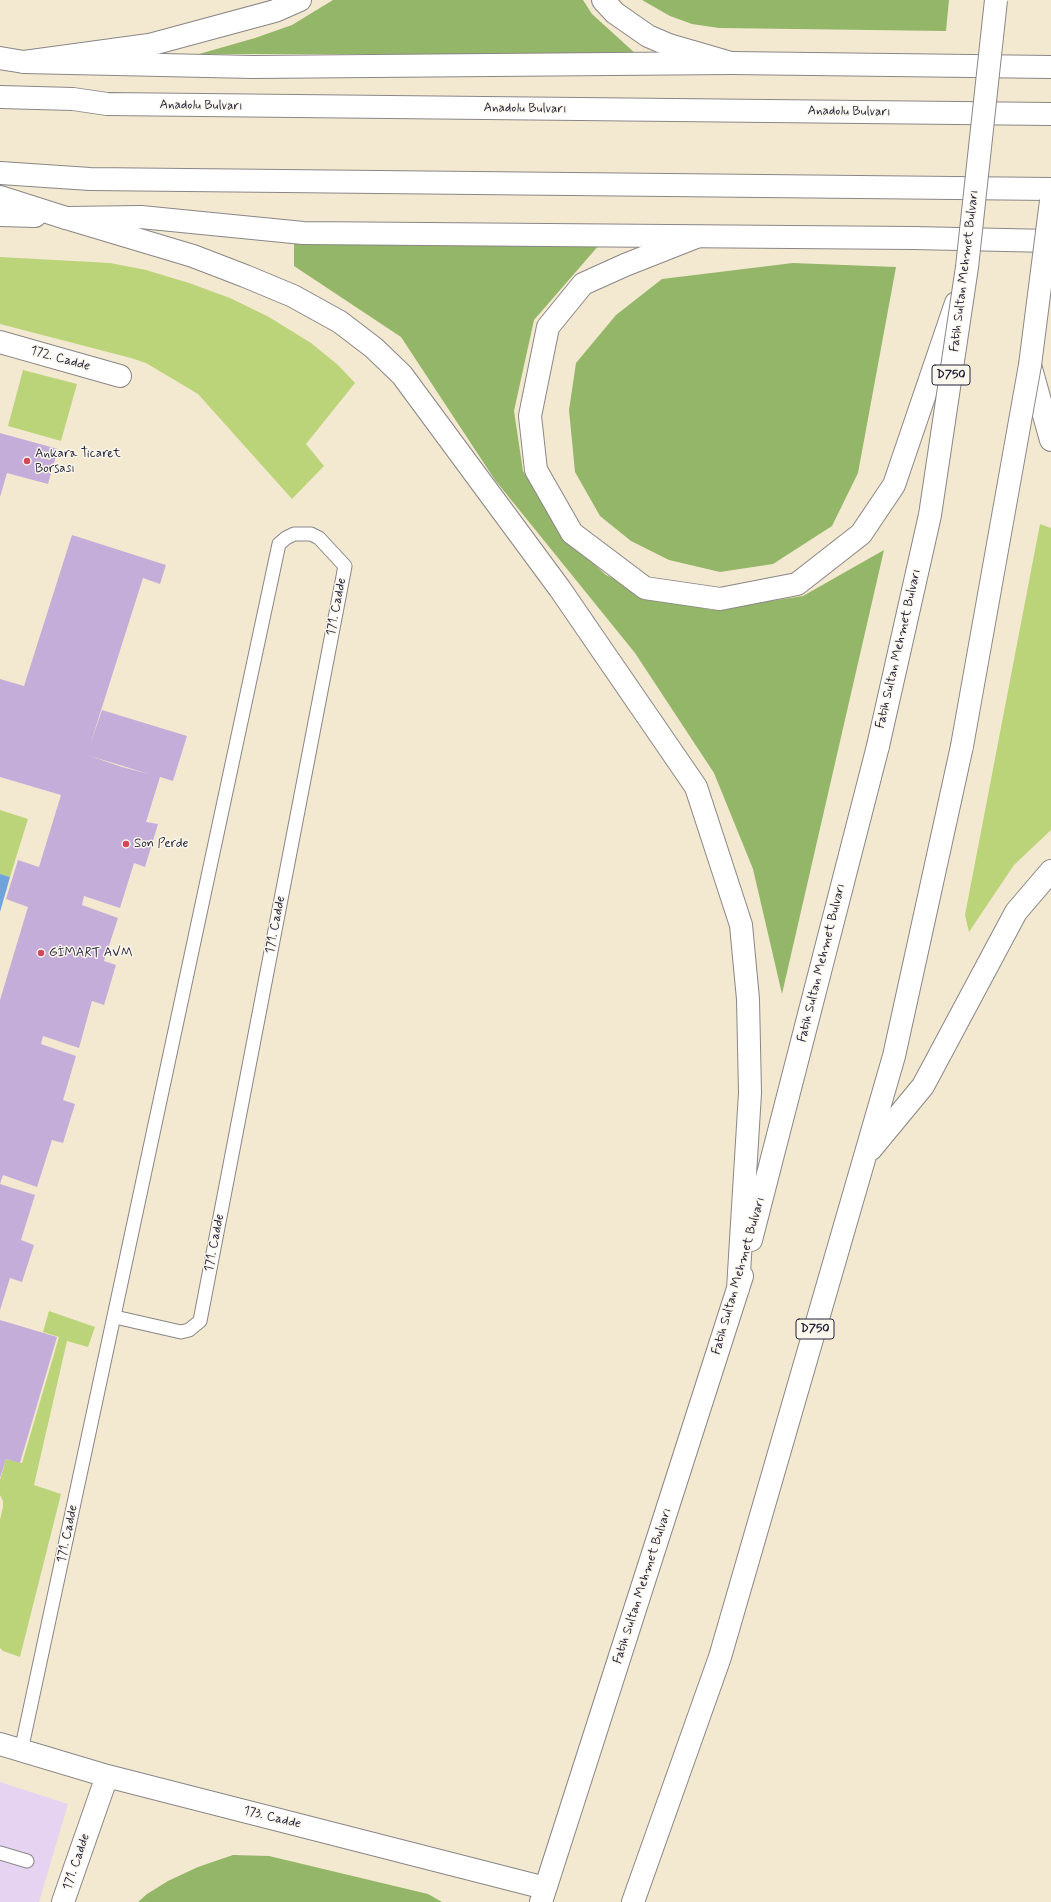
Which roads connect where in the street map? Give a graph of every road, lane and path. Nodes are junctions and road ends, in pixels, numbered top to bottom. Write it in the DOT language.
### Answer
graph roads {
  1 [pos="300,0"];
  2 [pos="603,0"];
  3 [pos="996,0"];
  4 [pos="0,58"];
  5 [pos="24,62"];
  6 [pos="732,63"];
  7 [pos="0,66"];
  8 [pos="1051,67"];
  9 [pos="0,88"];
  10 [pos="0,97"];
  11 [pos="73,99"];
  12 [pos="1051,114"];
  13 [pos="0,173"];
  14 [pos="90,179"];
  15 [pos="1051,189"];
  16 [pos="0,192"];
  17 [pos="0,197"];
  18 [pos="1051,201"];
  19 [pos="0,215"];
  20 [pos="66,218"];
  21 [pos="696,237"];
  22 [pos="1051,241"];
  23 [pos="967,268"];
  24 [pos="0,342"];
  25 [pos="1030,365"];
  26 [pos="120,376"];
  27 [pos="1051,440"];
  28 [pos="1051,871"];
  29 [pos="865,1156"];
  30 [pos="738,1289"];
  31 [pos="115,1317"];
  32 [pos="0,1744"];
  33 [pos="21,1751"];
  34 [pos="107,1776"];
  35 [pos="0,1853"];
  36 [pos="27,1861"];
  37 [pos="543,1895"];
  38 [pos="63,1902"];
  39 [pos="633,1902"];
  1 -- 5 [label="main road"];
  2 -- 6 [label="main road"];
  3 -- 23 [label="main road, Fatih Sultan Mehmet Bulvarı / D750, bridge"];
  4 -- 5 [label="main road"];
  5 -- 6 [label="main road"];
  5 -- 7 [label="main road"];
  6 -- 8 [label="main road"];
  9 -- 11 [label="main road"];
  10 -- 11 [label="main road, Anadolu Bulvarı"];
  11 -- 12 [label="main road, Anadolu Bulvarı"];
  13 -- 14 [label="main road"];
  14 -- 15 [label="main road"];
  14 -- 16 [label="main road"];
  17 -- 20 [label="main road"];
  18 -- 25 [label="main road, D750, bridge"];
  19 -- 20 [label="main road"];
  20 -- 21 [label="main road"];
  20 -- 30 [label="main road"];
  21 -- 22 [label="main road"];
  21 -- 23 [label="main road"];
  23 -- 30 [label="main road, Fatih Sultan Mehmet Bulvarı / D750, bridge"];
  24 -- 26 [label="main road, 172. Cadde"];
  25 -- 27 [label="main road"];
  25 -- 29 [label="main road, D750, bridge"];
  28 -- 29 [label="main road"];
  29 -- 39 [label="main road, D750"];
  30 -- 37 [label="main road, Fatih Sultan Mehmet Bulvarı / D750"];
  31 -- 31 [label="lane, 171. Cadde"];
  31 -- 33 [label="lane, 171. Cadde"];
  32 -- 33 [label="main road, 173. Cadde"];
  33 -- 34 [label="main road, 173. Cadde"];
  34 -- 37 [label="main road, 173. Cadde"];
  34 -- 38 [label="main road, 171. Cadde"];
  35 -- 36 [label="lane"];
}
